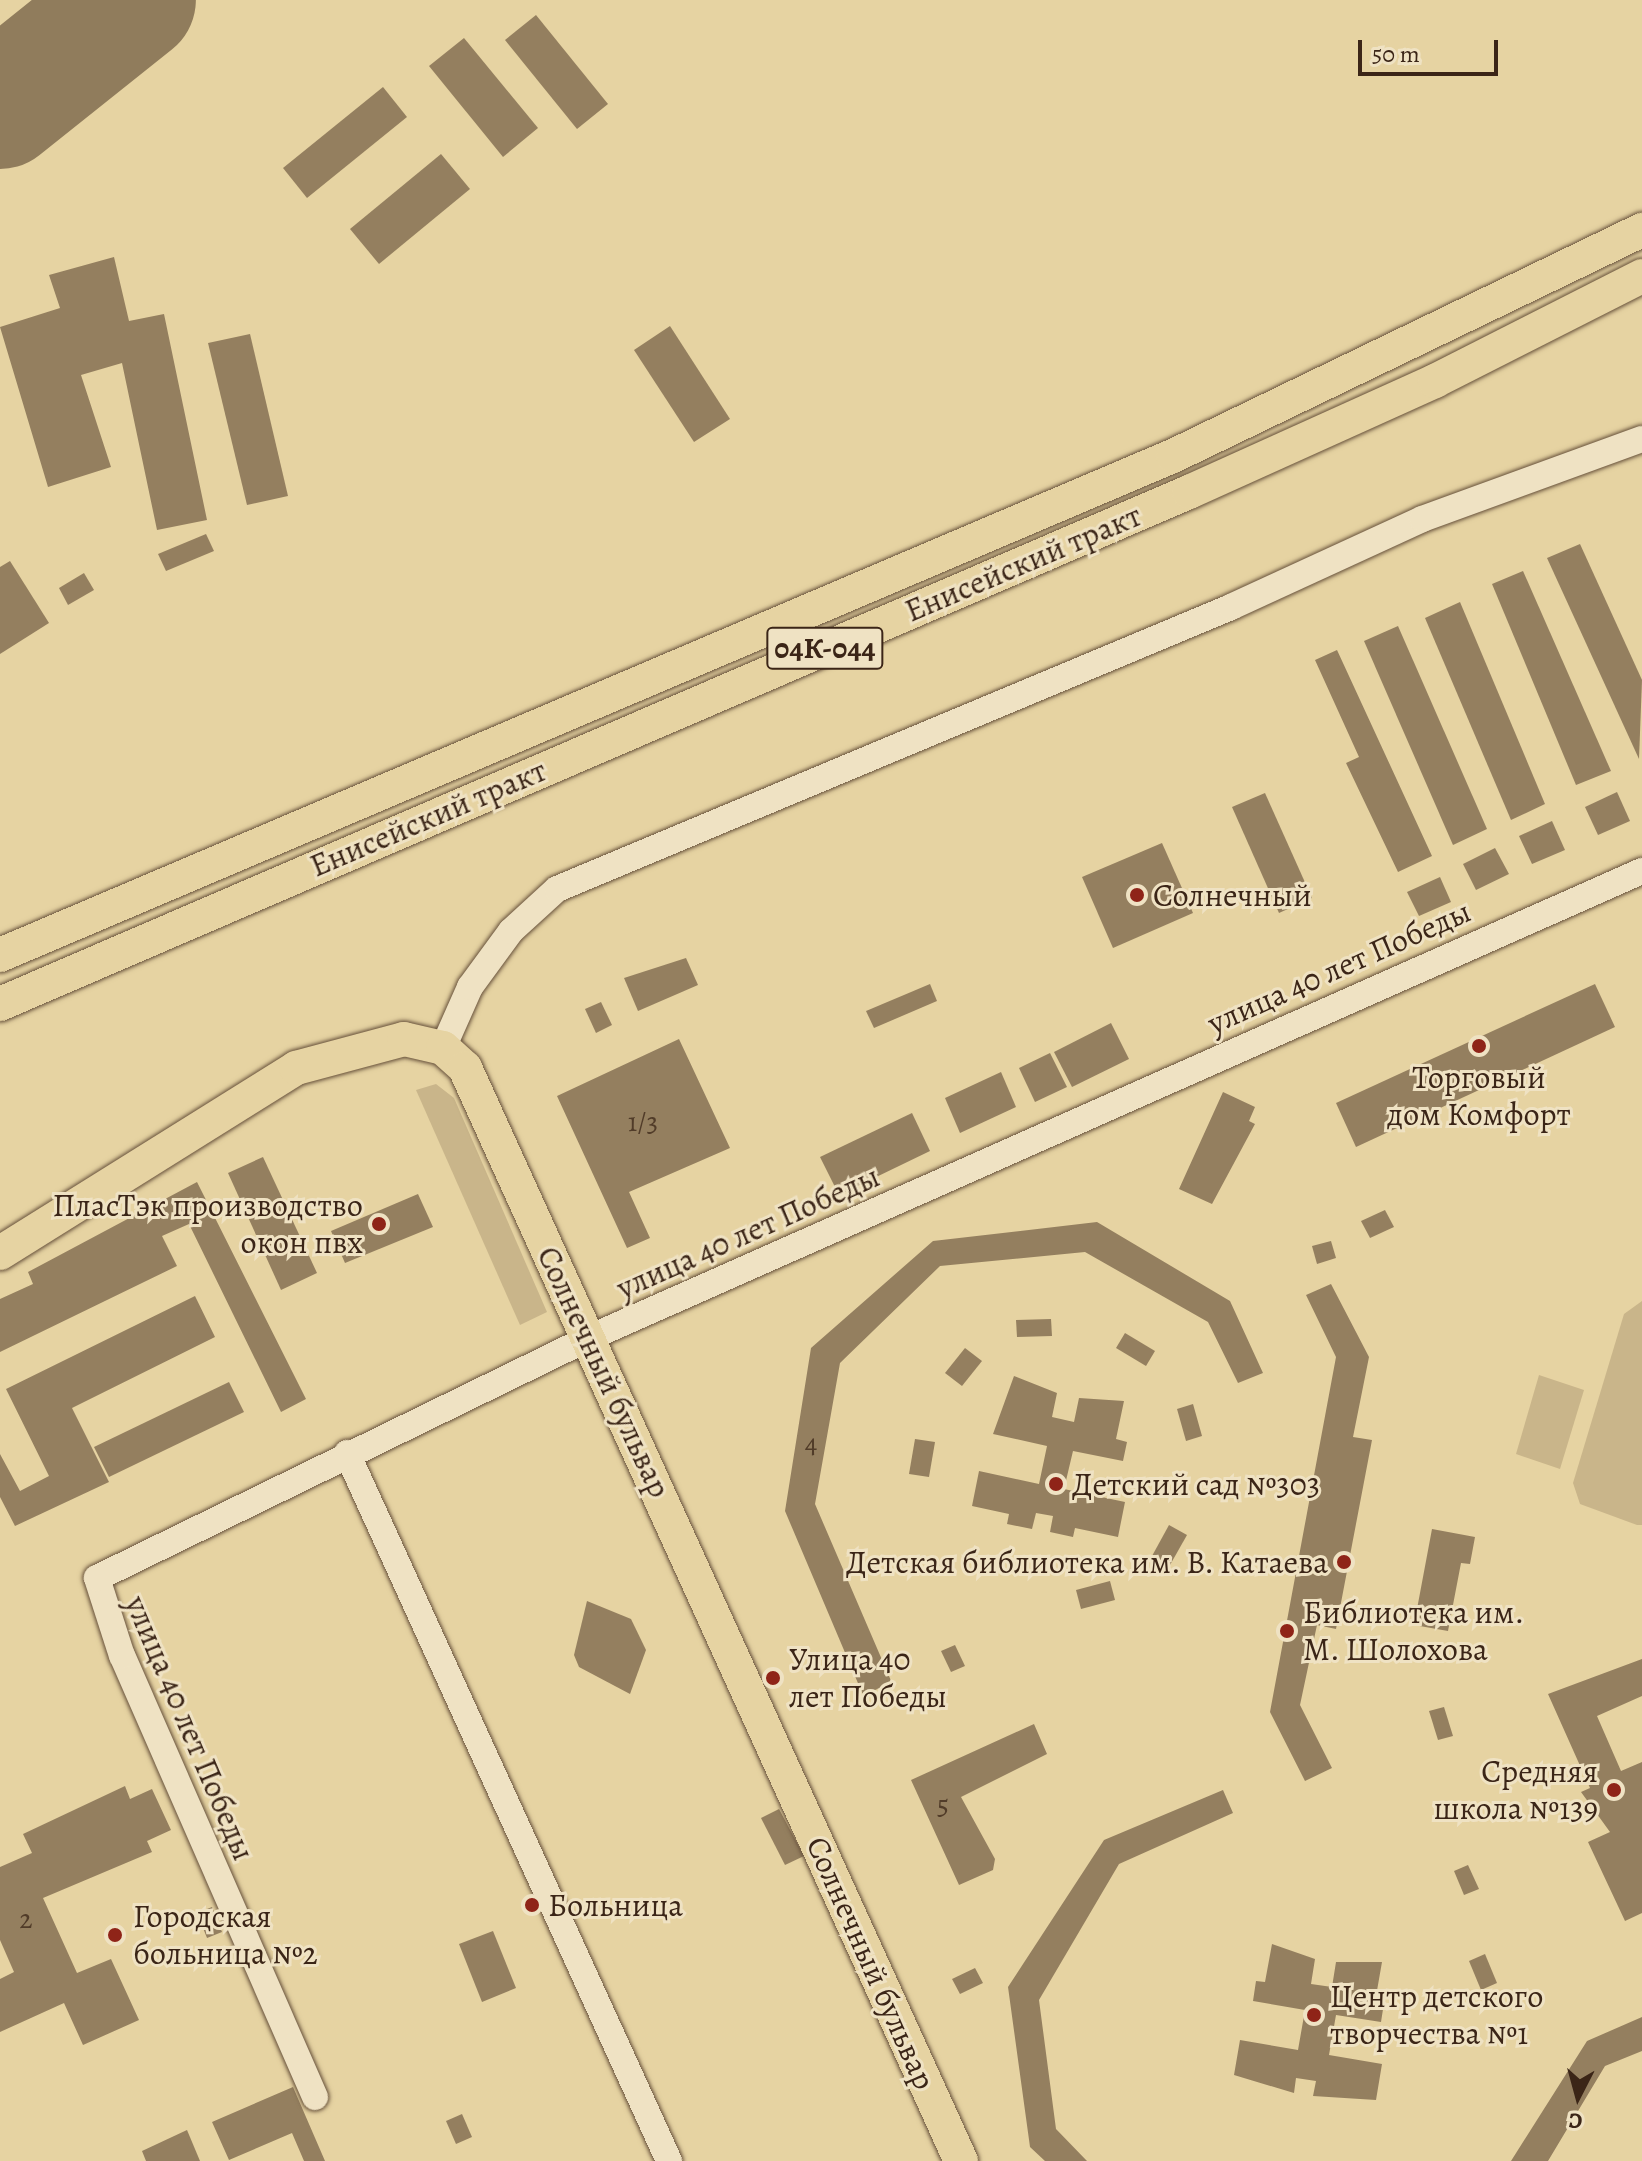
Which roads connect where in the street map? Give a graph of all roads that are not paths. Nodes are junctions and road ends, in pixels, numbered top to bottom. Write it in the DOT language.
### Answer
graph roads {
  1 [pos="1642,230"];
  2 [pos="1642,276"];
  3 [pos="1642,439"];
  4 [pos="1642,871"];
  5 [pos="0,955"];
  6 [pos="0,1004"];
  7 [pos="443,1048"];
  8 [pos="0,1253"];
  9 [pos="589,1338"];
  10 [pos="347,1453"];
  11 [pos="315,2097"];
  12 [pos="669,2161"];
  13 [pos="961,2161"];
  1 -- 5 [label="main road, Енисейский тракт / 04К-044"];
  2 -- 6 [label="main road, Енисейский тракт / 04К-044"];
  3 -- 7 [label="street"];
  4 -- 9 [label="street, улица 40 лет Победы"];
  7 -- 8 [label="main road"];
  7 -- 9 [label="main road, Солнечный бульвар"];
  9 -- 10 [label="street, улица 40 лет Победы"];
  9 -- 13 [label="main road, Солнечный бульвар"];
  10 -- 11 [label="street, улица 40 лет Победы"];
  10 -- 12 [label="street"];
}
